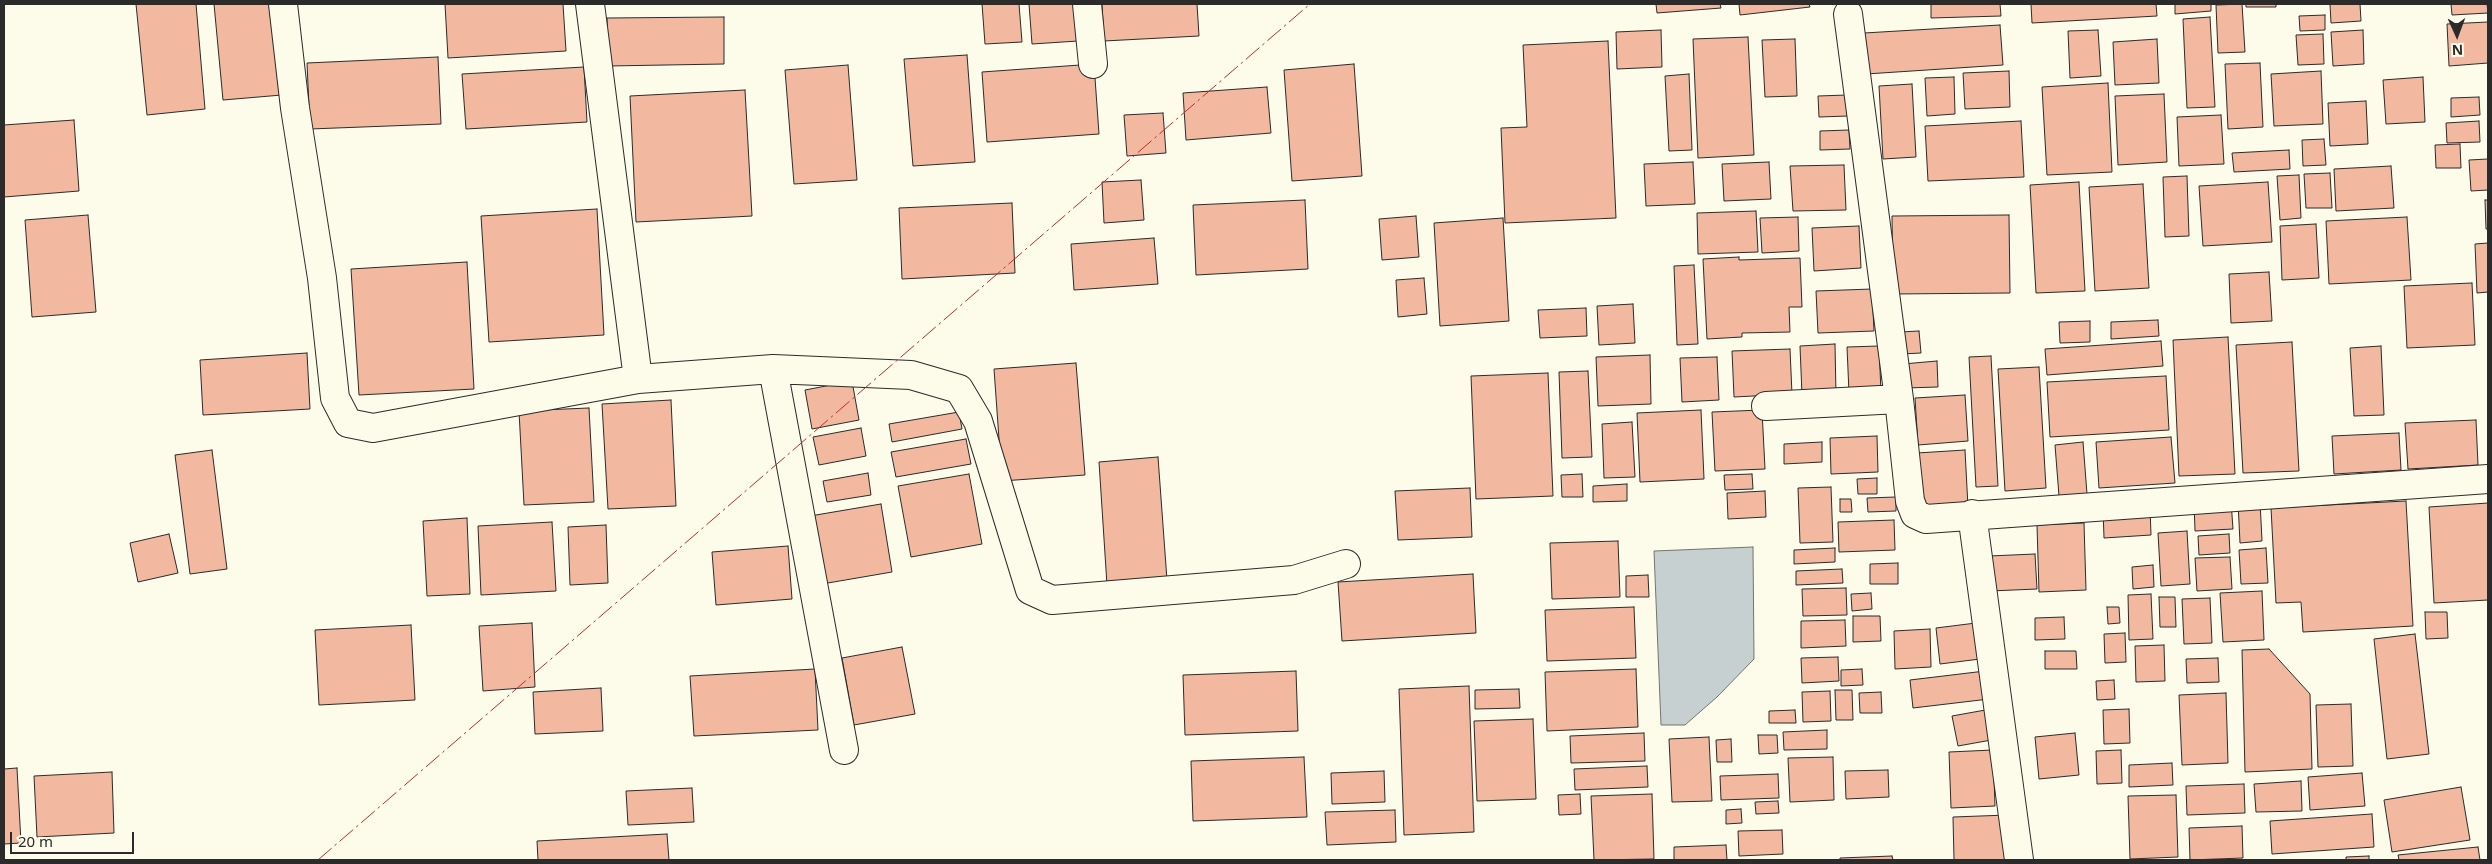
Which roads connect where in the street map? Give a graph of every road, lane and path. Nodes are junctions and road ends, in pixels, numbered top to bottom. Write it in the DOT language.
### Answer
graph roads {
  1 [pos="283,4"];
  2 [pos="590,4"];
  3 [pos="1087,4"];
  4 [pos="1848,14"];
  5 [pos="1093,64"];
  6 [pos="773,369"];
  7 [pos="638,379"];
  8 [pos="1899,400"];
  9 [pos="1766,406"];
  10 [pos="2488,479"];
  11 [pos="1972,514"];
  12 [pos="1346,564"];
  13 [pos="844,750"];
  14 [pos="2020,860"];
  1 -- 7 [label="street"];
  2 -- 7 [label="street"];
  3 -- 5 [label="street"];
  4 -- 8 [label="street"];
  6 -- 7 [label="street"];
  6 -- 12 [label="street"];
  6 -- 13 [label="street"];
  8 -- 9 [label="street"];
  8 -- 11 [label="street"];
  10 -- 11 [label="street"];
  11 -- 14 [label="street"];
}
